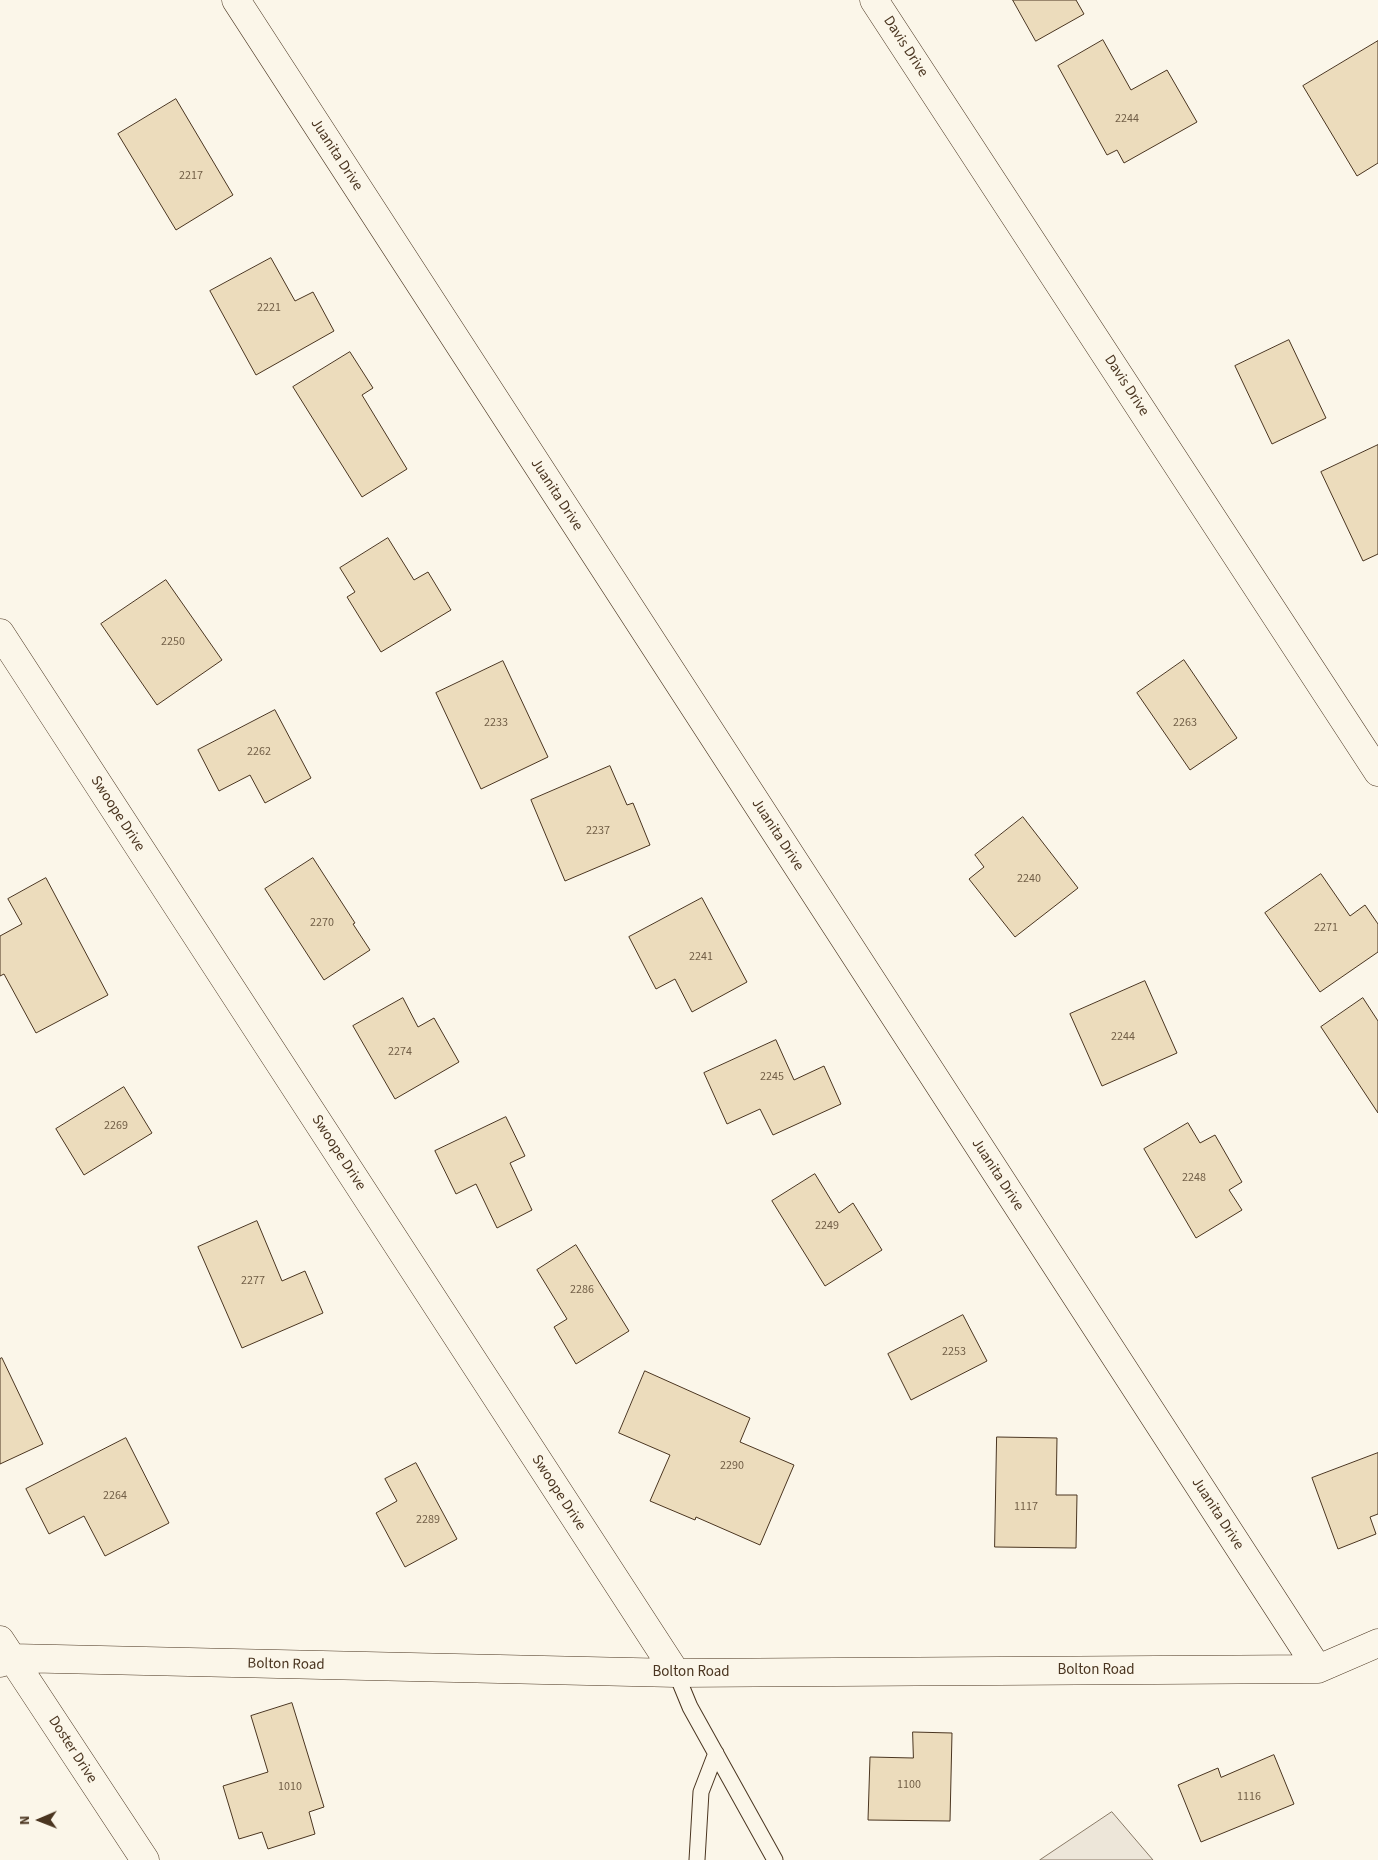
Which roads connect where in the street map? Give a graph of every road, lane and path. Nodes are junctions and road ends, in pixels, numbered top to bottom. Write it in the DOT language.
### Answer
graph roads {
  1 [pos="236,0"];
  2 [pos="874,0"];
  3 [pos="0,633"];
  4 [pos="1378,772"];
  5 [pos="1378,1643"];
  6 [pos="4,1654"];
  7 [pos="1318,1670"];
  8 [pos="676,1673"];
  9 [pos="716,1753"];
  10 [pos="145,1860"];
  11 [pos="697,1860"];
  12 [pos="775,1860"];
  1 -- 7 [label="street, Juanita Drive"];
  2 -- 4 [label="street, Davis Drive"];
  3 -- 8 [label="street, Swoope Drive"];
  5 -- 7 [label="street, Bolton Road"];
  6 -- 8 [label="street, Bolton Road"];
  6 -- 10 [label="street, Doster Drive"];
  7 -- 8 [label="street, Bolton Road"];
  8 -- 9 [label="lane"];
  9 -- 11 [label="lane"];
  9 -- 12 [label="lane"];
}
